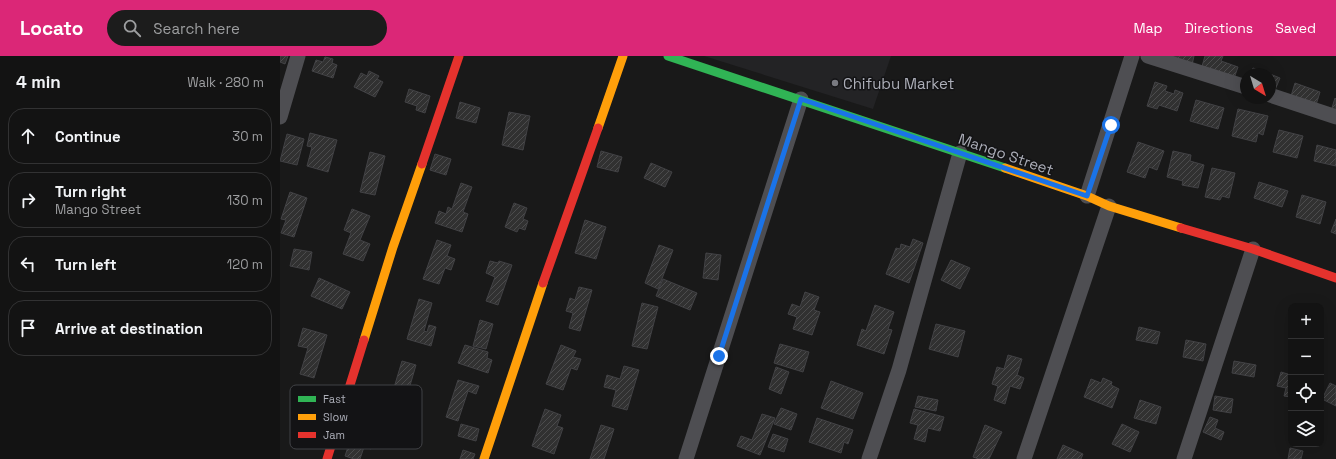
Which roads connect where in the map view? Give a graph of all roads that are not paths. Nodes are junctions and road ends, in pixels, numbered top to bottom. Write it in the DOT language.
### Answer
graph roads {
  1 [pos="298,56"];
  2 [pos="459,56"];
  3 [pos="623,56"];
  4 [pos="668,56"];
  5 [pos="1132,56"];
  6 [pos="1148,56"];
  7 [pos="1240,85"];
  8 [pos="1276,97"];
  9 [pos="801,99"];
  10 [pos="280,117"];
  11 [pos="1336,117"];
  12 [pos="960,153"];
  13 [pos="1087,196"];
  14 [pos="1109,206"];
  15 [pos="1253,249"];
  16 [pos="1336,278"];
  17 [pos="350,385"];
  18 [pos="330,449"];
  19 [pos="327,459"];
  20 [pos="484,459"];
  21 [pos="686,459"];
  22 [pos="869,459"];
  23 [pos="1024,459"];
  24 [pos="1184,459"];
  1 -- 10 [label="street"];
  2 -- 17 [label="street"];
  3 -- 20 [label="street"];
  4 -- 9 [label="street, Mango Street"];
  5 -- 13 [label="street"];
  6 -- 7 [label="street"];
  8 -- 11 [label="street"];
  9 -- 12 [label="street, Mango Street"];
  9 -- 21 [label="street"];
  12 -- 13 [label="street, Mango Street"];
  12 -- 22 [label="street"];
  13 -- 14 [label="street, Mango Street"];
  14 -- 15 [label="street, Mango Street"];
  14 -- 23 [label="street"];
  15 -- 16 [label="street, Mango Street"];
  15 -- 24 [label="street"];
  18 -- 19 [label="street"];
}
